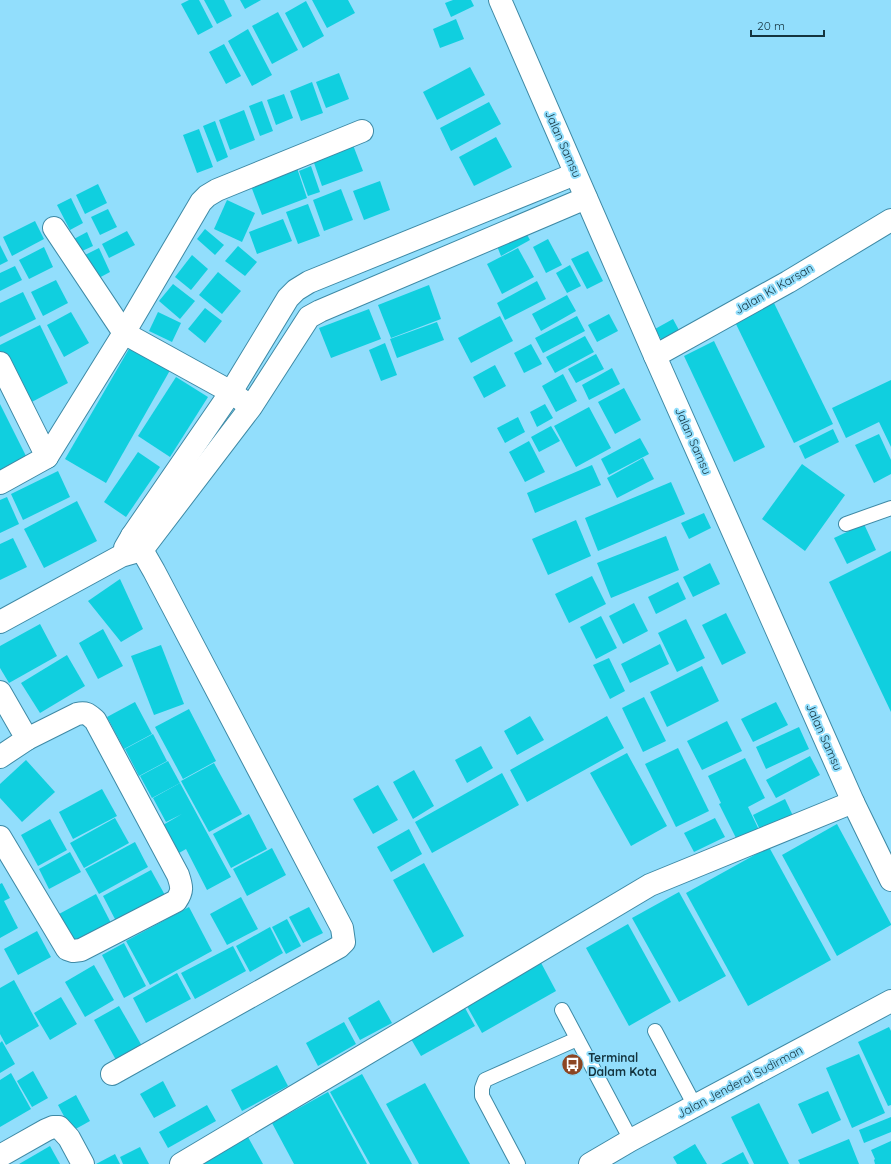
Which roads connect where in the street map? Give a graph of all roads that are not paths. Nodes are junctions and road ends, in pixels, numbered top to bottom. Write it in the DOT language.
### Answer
graph roads {
  1 [pos="500,0"];
  2 [pos="362,131"];
  3 [pos="575,174"];
  4 [pos="586,198"];
  5 [pos="891,220"];
  6 [pos="54,228"];
  7 [pos="400,244"];
  8 [pos="413,271"];
  9 [pos="124,333"];
  10 [pos="655,356"];
  11 [pos="0,363"];
  12 [pos="231,392"];
  13 [pos="251,407"];
  14 [pos="47,457"];
  15 [pos="0,483"];
  16 [pos="891,508"];
  17 [pos="846,524"];
  18 [pos="137,543"];
  19 [pos="0,622"];
  20 [pos="0,692"];
  21 [pos="27,739"];
  22 [pos="0,756"];
  23 [pos="853,802"];
  24 [pos="0,837"];
  25 [pos="891,880"];
  26 [pos="891,1000"];
  27 [pos="562,1010"];
  28 [pos="655,1031"];
  29 [pos="577,1039"];
  30 [pos="112,1074"];
  31 [pos="695,1106"];
  32 [pos="631,1140"];
  33 [pos="1,1154"];
  34 [pos="82,1164"];
  35 [pos="181,1164"];
  36 [pos="518,1164"];
  37 [pos="590,1164"];
  1 -- 3 [label="street, Jalan Samsu"];
  2 -- 9 [label="street"];
  3 -- 4 [label="street, Jalan Samsu"];
  3 -- 7 [label="street"];
  4 -- 8 [label="street"];
  4 -- 10 [label="street, Jalan Samsu"];
  5 -- 10 [label="street, Jalan Ki Karsan"];
  6 -- 9 [label="street"];
  7 -- 8 [label="street"];
  7 -- 12 [label="street"];
  8 -- 13 [label="street"];
  9 -- 12 [label="street"];
  9 -- 14 [label="street"];
  10 -- 23 [label="street, Jalan Samsu"];
  11 -- 14 [label="street"];
  12 -- 13 [label="street"];
  12 -- 18 [label="street"];
  13 -- 18 [label="street"];
  14 -- 15 [label="street"];
  16 -- 17 [label="lane"];
  18 -- 19 [label="street"];
  18 -- 30 [label="street"];
  20 -- 21 [label="street"];
  21 -- 22 [label="street"];
  21 -- 24 [label="street"];
  23 -- 25 [label="street, Jalan Samsu"];
  23 -- 35 [label="street"];
  26 -- 31 [label="street, Jalan Jenderal Sudirman"];
  27 -- 29 [label="lane"];
  28 -- 31 [label="lane"];
  29 -- 32 [label="lane"];
  29 -- 36 [label="lane"];
  31 -- 32 [label="street, Jalan Jenderal Sudirman"];
  32 -- 37 [label="street, Jalan Jenderal Sudirman"];
  33 -- 34 [label="street"];
}
